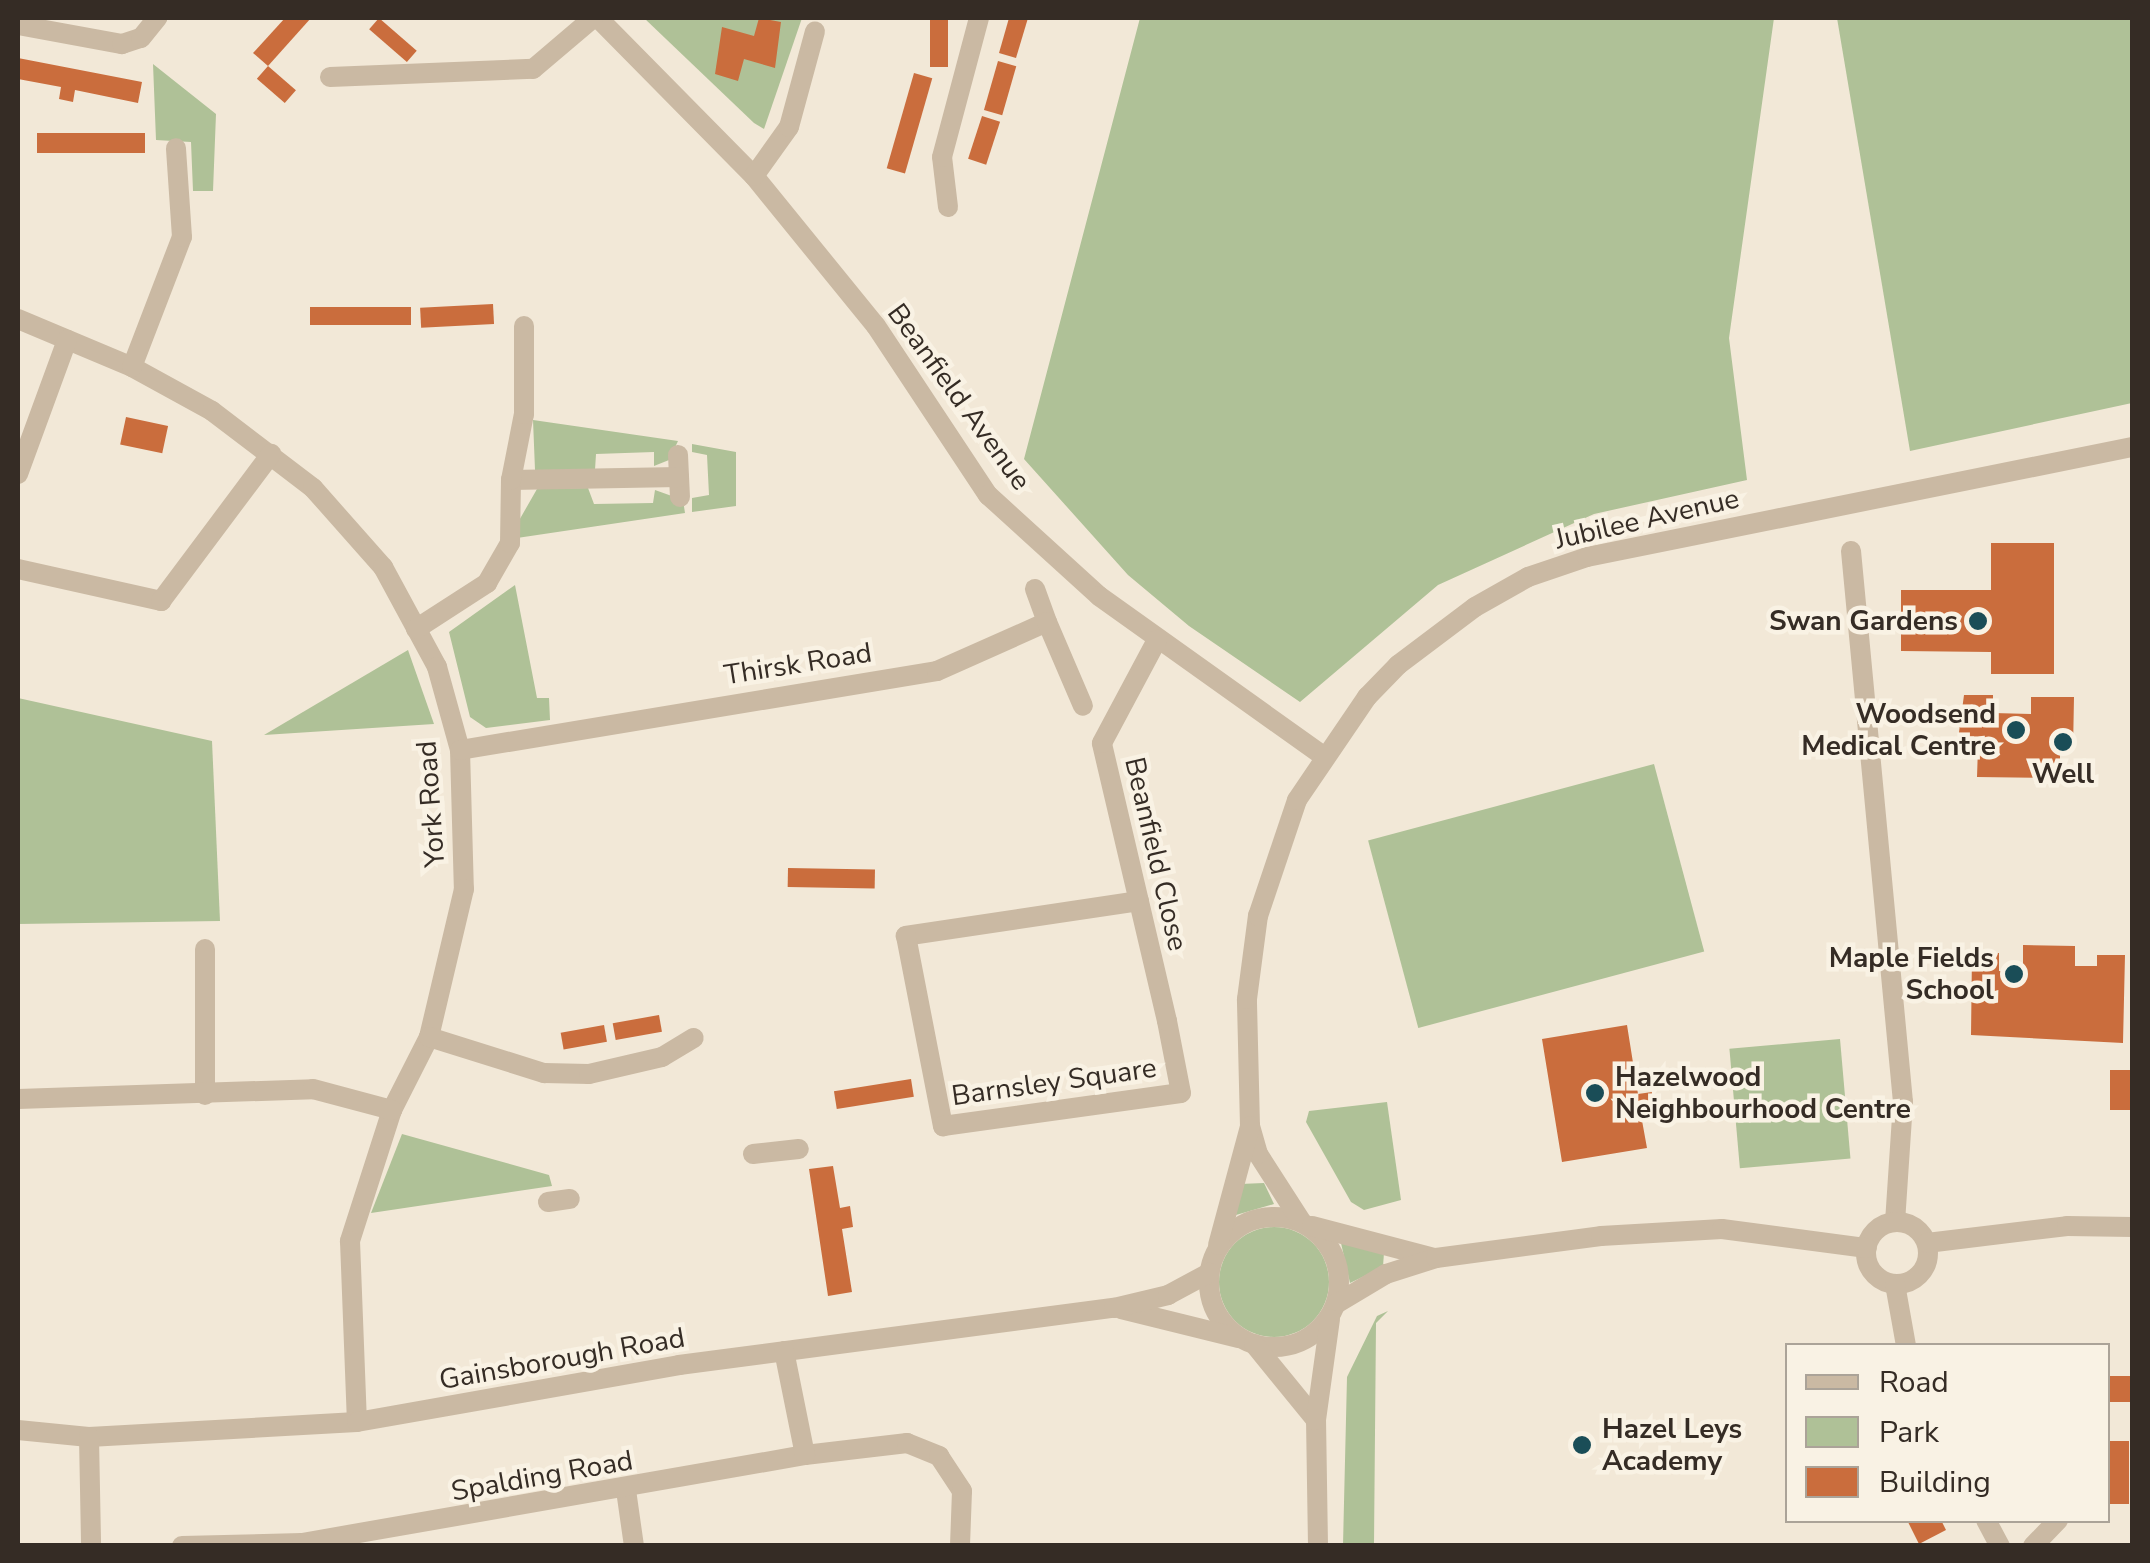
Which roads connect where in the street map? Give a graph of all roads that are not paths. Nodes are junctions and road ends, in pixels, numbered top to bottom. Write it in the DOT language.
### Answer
graph roads {
  1 [pos="157,18"];
  2 [pos="596,18"];
  3 [pos="979,18"];
  4 [pos="18,25"];
  5 [pos="815,31"];
  6 [pos="330,77"];
  7 [pos="176,148"];
  8 [pos="754,176"];
  9 [pos="948,208"];
  10 [pos="18,319"];
  11 [pos="524,326"];
  12 [pos="67,340"];
  13 [pos="132,367"];
  14 [pos="2132,446"];
  15 [pos="271,454"];
  16 [pos="18,474"];
  17 [pos="679,476"];
  18 [pos="511,480"];
  19 [pos="1851,551"];
  20 [pos="18,569"];
  21 [pos="1035,589"];
  22 [pos="1047,622"];
  23 [pos="416,629"];
  24 [pos="1158,640"];
  25 [pos="1082,706"];
  26 [pos="460,750"];
  27 [pos="1323,756"];
  28 [pos="1139,901"];
  29 [pos="205,949"];
  30 [pos="428,1038"];
  31 [pos="694,1038"];
  32 [pos="1182,1093"];
  33 [pos="205,1095"];
  34 [pos="18,1099"];
  35 [pos="392,1110"];
  36 [pos="1250,1126"];
  37 [pos="800,1149"];
  38 [pos="753,1154"];
  39 [pos="570,1199"];
  40 [pos="548,1202"];
  41 [pos="1895,1222"];
  42 [pos="1304,1223"];
  43 [pos="2132,1227"];
  44 [pos="1927,1243"];
  45 [pos="1218,1248"];
  46 [pos="1867,1248"];
  47 [pos="1436,1258"];
  48 [pos="1209,1274"];
  49 [pos="1895,1284"];
  50 [pos="1114,1308"];
  51 [pos="1334,1308"];
  52 [pos="1247,1341"];
  53 [pos="1905,1343"];
  54 [pos="784,1352"];
  55 [pos="1316,1420"];
  56 [pos="357,1422"];
  57 [pos="18,1430"];
  58 [pos="88,1438"];
  59 [pos="805,1455"];
  60 [pos="626,1490"];
  61 [pos="1988,1523"];
  62 [pos="2055,1523"];
  63 [pos="302,1544"];
  64 [pos="91,1546"];
  65 [pos="182,1546"];
  66 [pos="634,1546"];
  67 [pos="960,1546"];
  68 [pos="1318,1546"];
  69 [pos="2000,1546"];
  70 [pos="2033,1546"];
  1 -- 4 [label="street"];
  2 -- 6 [label="street"];
  2 -- 8 [label="street, Beanfield Avenue"];
  3 -- 9 [label="street"];
  5 -- 8 [label="street"];
  7 -- 13 [label="street"];
  8 -- 24 [label="street, Beanfield Avenue"];
  10 -- 12 [label="street, York Road"];
  11 -- 18 [label="street"];
  12 -- 13 [label="street, York Road"];
  12 -- 16 [label="street"];
  13 -- 15 [label="street, York Road"];
  14 -- 27 [label="street, Jubilee Avenue"];
  15 -- 20 [label="street"];
  15 -- 23 [label="street, York Road"];
  17 -- 18 [label="street"];
  18 -- 23 [label="street"];
  19 -- 41 [label="street"];
  21 -- 22 [label="street"];
  22 -- 25 [label="street"];
  22 -- 26 [label="street, Thirsk Road"];
  23 -- 26 [label="street, York Road"];
  24 -- 27 [label="street, Beanfield Avenue"];
  24 -- 28 [label="street, Beanfield Close"];
  26 -- 30 [label="street, York Road"];
  27 -- 36 [label="street, Jubilee Avenue"];
  28 -- 32 [label="street, Beanfield Close"];
  28 -- 32 [label="street, Barnsley Square"];
  29 -- 33 [label="street"];
  30 -- 31 [label="street"];
  30 -- 35 [label="street, York Road"];
  33 -- 34 [label="street"];
  33 -- 35 [label="street"];
  35 -- 56 [label="street, York Road"];
  36 -- 42 [label="street, Jubilee Avenue"];
  36 -- 45 [label="street, Jubilee Avenue"];
  37 -- 38 [label="street"];
  39 -- 40 [label="street"];
  41 -- 44 [label="street"];
  41 -- 46 [label="street"];
  42 -- 45 [label="street"];
  42 -- 47 [label="street"];
  42 -- 51 [label="street"];
  43 -- 44 [label="street"];
  44 -- 49 [label="street"];
  45 -- 48 [label="street"];
  46 -- 47 [label="street"];
  46 -- 49 [label="street"];
  47 -- 51 [label="street"];
  48 -- 50 [label="street, Gainsborough Road"];
  48 -- 52 [label="street"];
  49 -- 53 [label="street"];
  50 -- 52 [label="street, Gainsborough Road"];
  50 -- 54 [label="street, Gainsborough Road"];
  51 -- 52 [label="street"];
  51 -- 55 [label="street"];
  52 -- 55 [label="street"];
  54 -- 56 [label="street, Gainsborough Road"];
  54 -- 59 [label="street"];
  55 -- 68 [label="street"];
  56 -- 58 [label="street, Gainsborough Road"];
  57 -- 58 [label="street, Gainsborough Road"];
  58 -- 64 [label="street"];
  59 -- 60 [label="street, Spalding Road"];
  59 -- 67 [label="street, Spalding Road"];
  60 -- 63 [label="street, Spalding Road"];
  60 -- 66 [label="street"];
  61 -- 69 [label="street"];
  62 -- 70 [label="street"];
  63 -- 65 [label="street, Spalding Road"];
}
